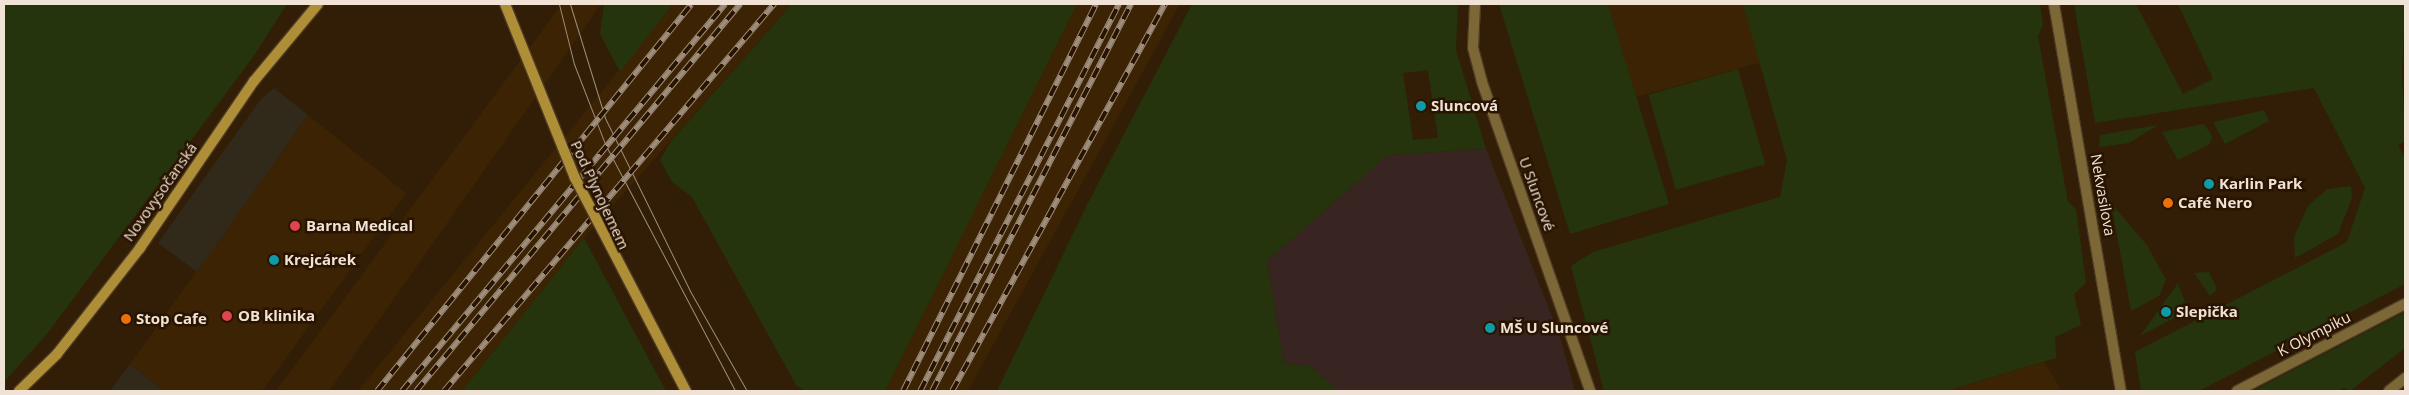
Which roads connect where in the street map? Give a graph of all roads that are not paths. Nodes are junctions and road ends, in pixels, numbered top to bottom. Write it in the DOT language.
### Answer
graph roads {
  1 [pos="318,4"];
  2 [pos="505,4"];
  3 [pos="1475,4"];
  4 [pos="2054,4"];
  5 [pos="2405,304"];
  6 [pos="2405,378"];
  7 [pos="19,391"];
  8 [pos="686,391"];
  9 [pos="1590,391"];
  10 [pos="2121,391"];
  11 [pos="2237,391"];
  12 [pos="2389,391"];
  1 -- 7 [label="main road, Novovysočanská"];
  2 -- 8 [label="main road, Pod Plynojemem, bridge"];
  3 -- 9 [label="street, U Sluncové"];
  4 -- 10 [label="street, Nekvasilova"];
  5 -- 11 [label="street, K Olympiku"];
  6 -- 12 [label="street"];
}
